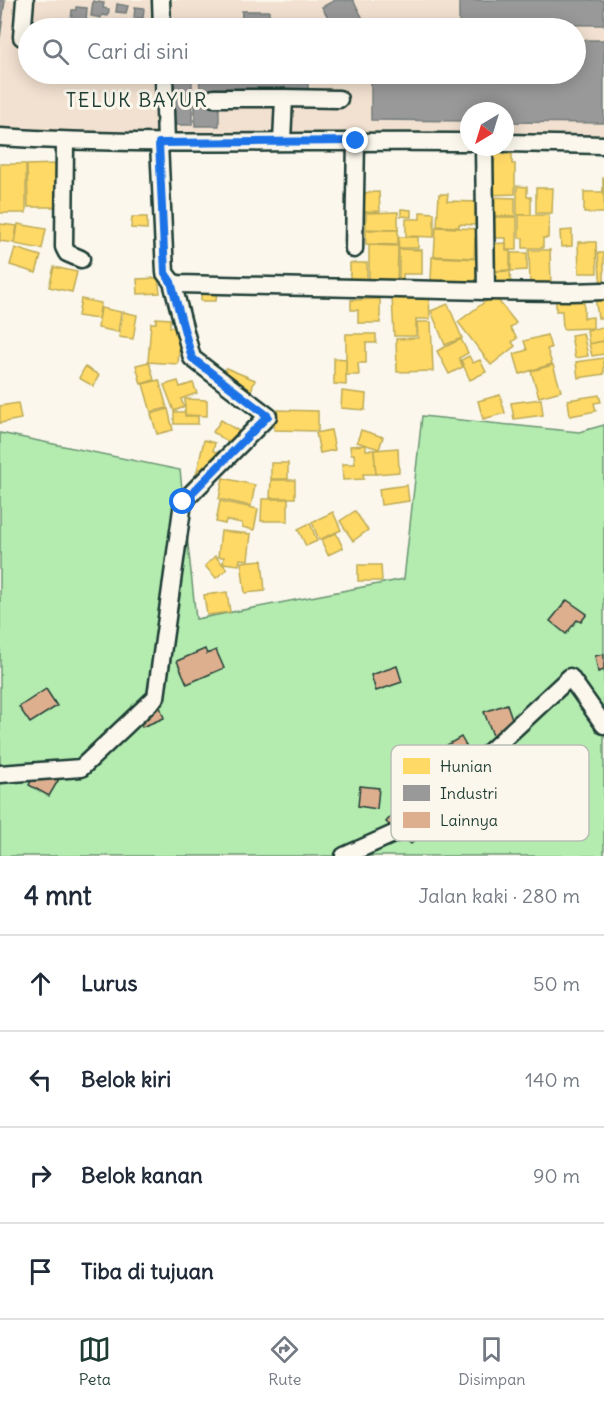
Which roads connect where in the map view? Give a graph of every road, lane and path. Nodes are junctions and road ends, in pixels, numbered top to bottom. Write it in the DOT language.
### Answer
graph roads {
  1 [pos="25,0"];
  2 [pos="161,0"];
  3 [pos="24,18"];
  4 [pos="162,18"];
  5 [pos="164,84"];
  6 [pos="214,98"];
  7 [pos="284,98"];
  8 [pos="339,99"];
  9 [pos="0,137"];
  10 [pos="282,141"];
  11 [pos="356,141"];
  12 [pos="65,142"];
  13 [pos="460,142"];
  14 [pos="163,143"];
  15 [pos="514,143"];
  16 [pos="604,145"];
  17 [pos="484,156"];
  18 [pos="354,249"];
  19 [pos="81,259"];
  20 [pos="171,282"];
  21 [pos="486,291"];
  22 [pos="604,291"];
  23 [pos="604,725"];
  24 [pos="497,745"];
  25 [pos="0,774"];
  26 [pos="391,835"];
  27 [pos="344,856"];
  1 -- 3 [label="street"];
  2 -- 4 [label="street"];
  5 -- 14 [label="street"];
  6 -- 7 [label="street"];
  7 -- 8 [label="street"];
  7 -- 10 [label="street"];
  9 -- 12 [label="street"];
  10 -- 11 [label="street"];
  10 -- 14 [label="street"];
  11 -- 13 [label="street"];
  11 -- 18 [label="street"];
  12 -- 14 [label="street"];
  12 -- 19 [label="street"];
  14 -- 20 [label="street"];
  15 -- 16 [label="street"];
  17 -- 21 [label="street"];
  20 -- 21 [label="street"];
  20 -- 25 [label="street"];
  21 -- 22 [label="street"];
  23 -- 24 [label="street"];
  26 -- 27 [label="street"];
}
